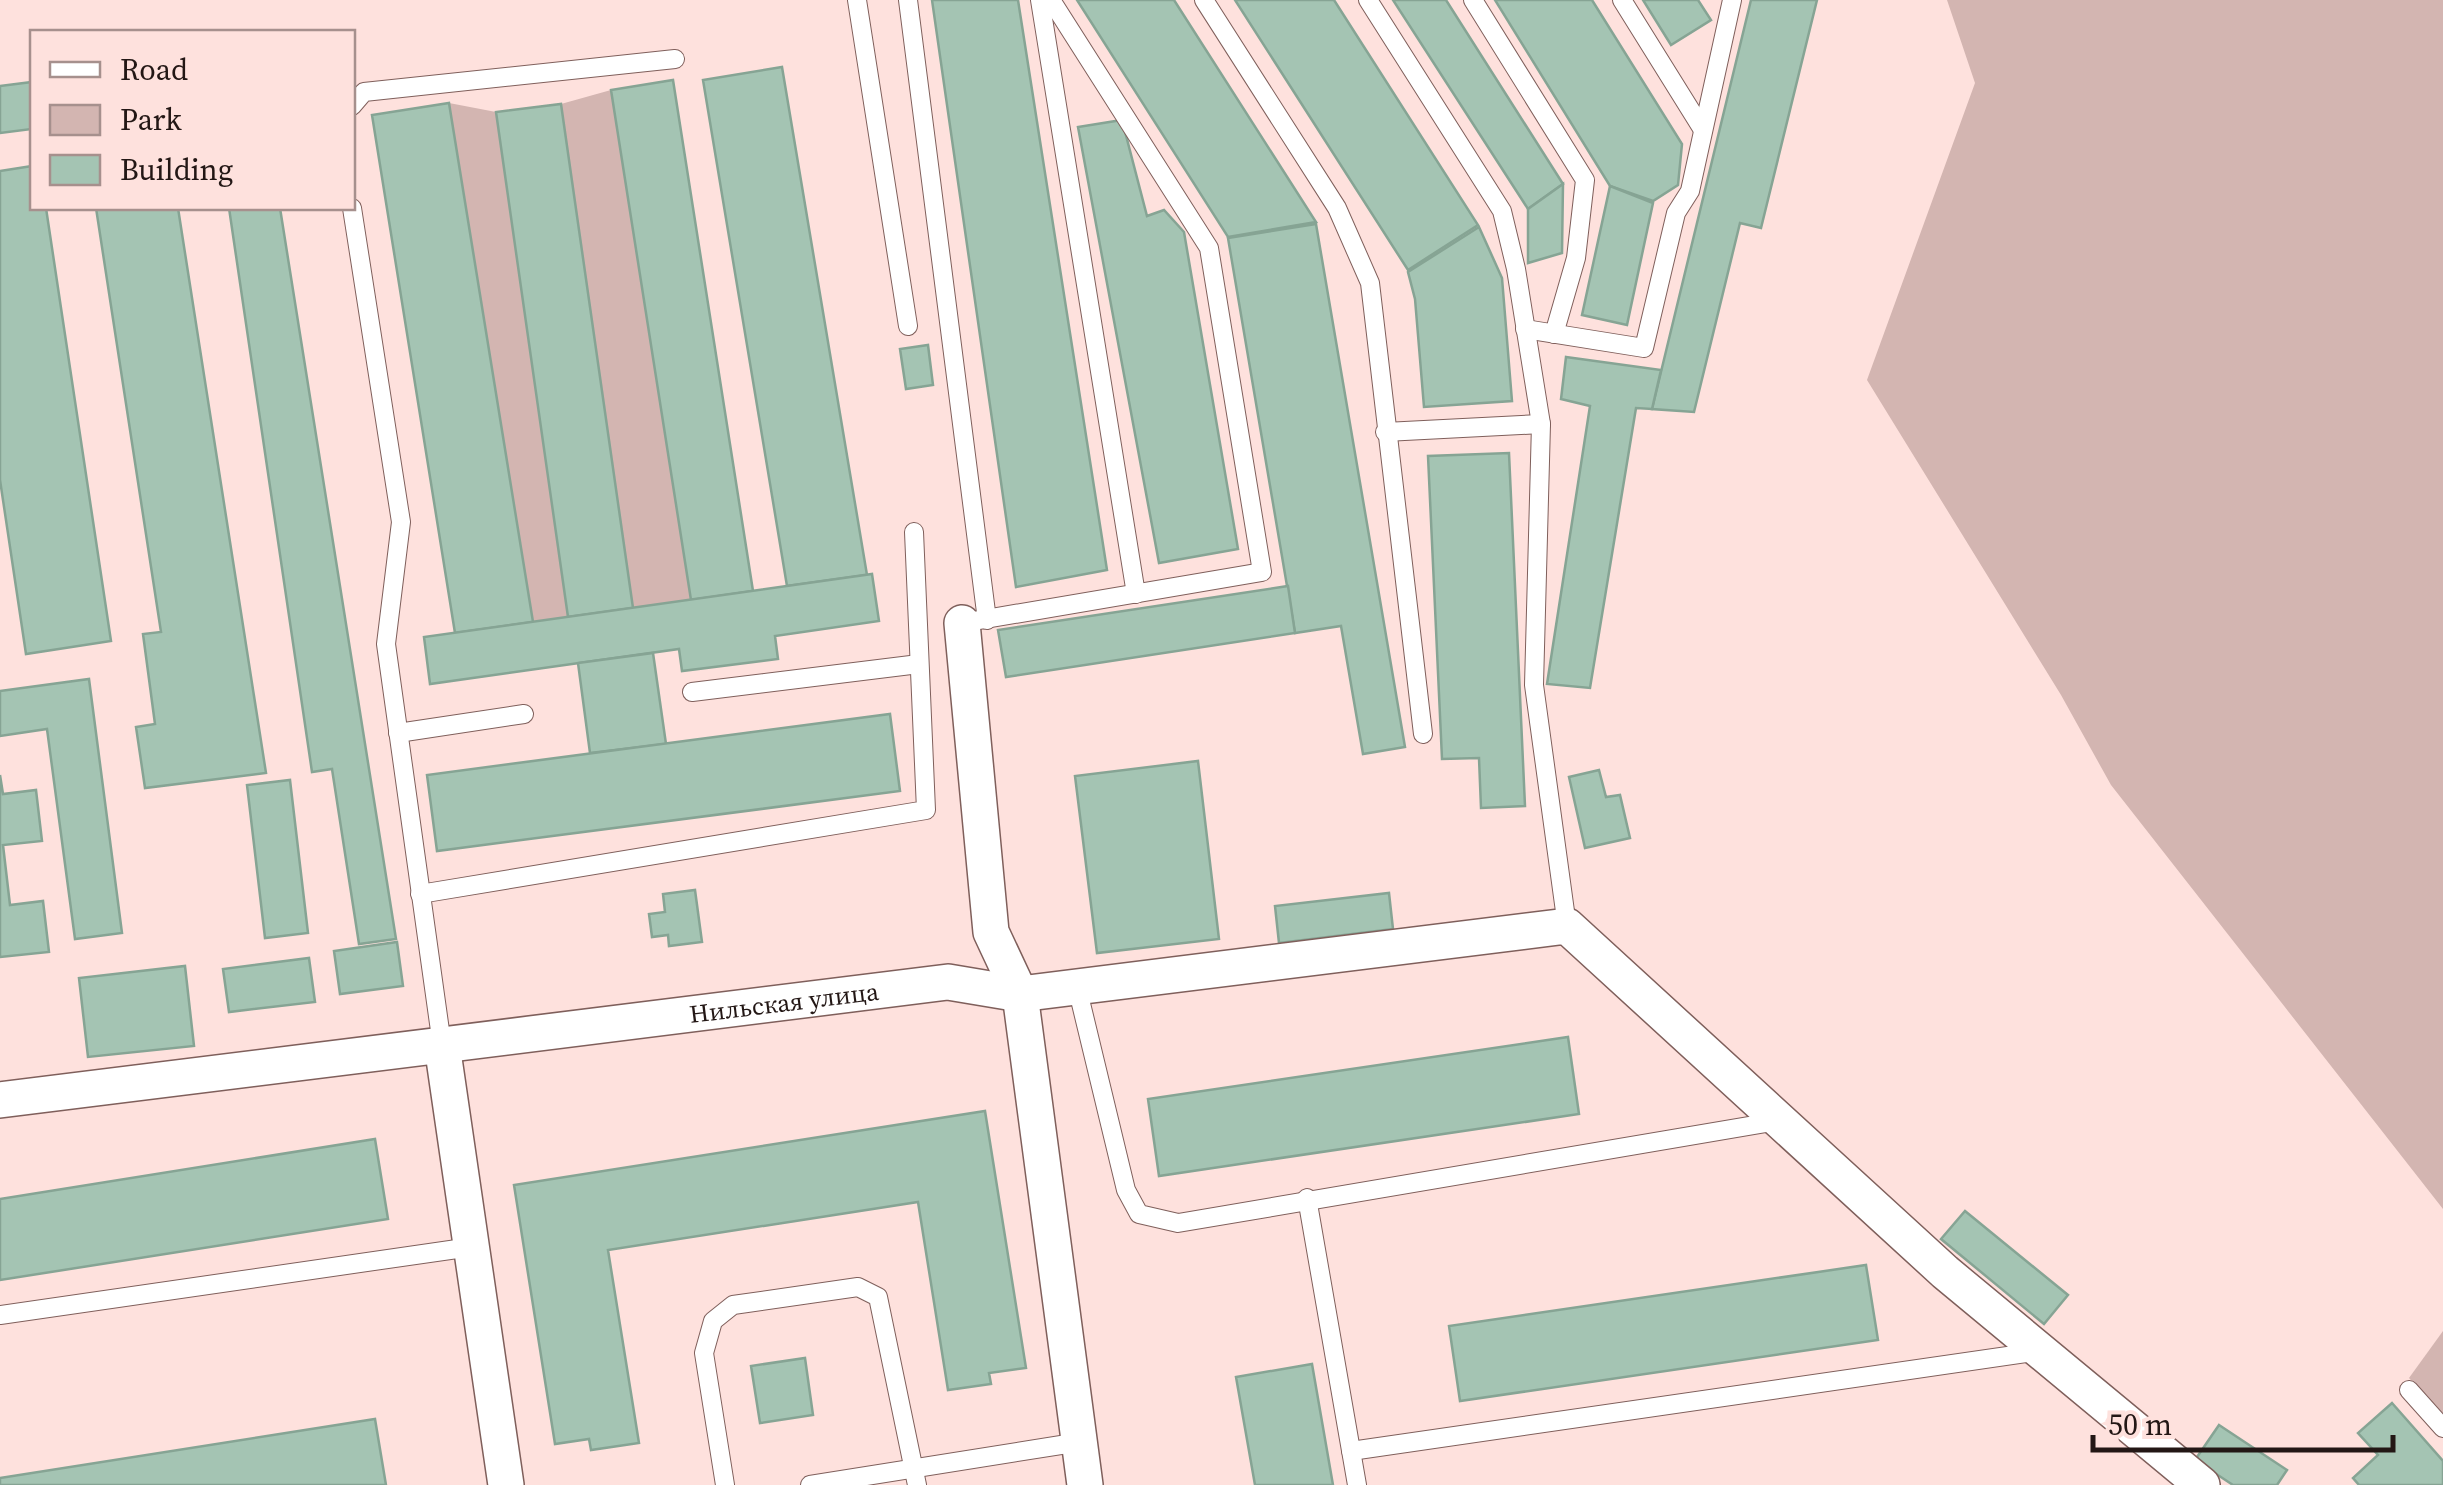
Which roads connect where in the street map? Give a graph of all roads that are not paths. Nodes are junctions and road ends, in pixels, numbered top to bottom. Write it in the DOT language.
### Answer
graph roads {
  1 [pos="857,0"];
  2 [pos="908,0"];
  3 [pos="1040,0"];
  4 [pos="1051,0"];
  5 [pos="1204,0"];
  6 [pos="1368,0"];
  7 [pos="1473,0"];
  8 [pos="1622,0"];
  9 [pos="1732,0"];
  10 [pos="675,59"];
  11 [pos="355,102"];
  12 [pos="1704,130"];
  13 [pos="352,210"];
  14 [pos="908,326"];
  15 [pos="1525,329"];
  16 [pos="1554,334"];
  17 [pos="1541,424"];
  18 [pos="1385,432"];
  19 [pos="914,532"];
  20 [pos="1136,594"];
  21 [pos="974,622"];
  22 [pos="919,664"];
  23 [pos="692,692"];
  24 [pos="524,714"];
  25 [pos="398,733"];
  26 [pos="1423,734"];
  27 [pos="420,894"];
  28 [pos="1567,926"];
  29 [pos="1077,988"];
  30 [pos="1020,994"];
  31 [pos="442,1045"];
  32 [pos="0,1100"];
  33 [pos="1780,1121"];
  34 [pos="1307,1198"];
  35 [pos="471,1246"];
  36 [pos="0,1315"];
  37 [pos="2041,1351"];
  38 [pos="2408,1390"];
  39 [pos="2443,1428"];
  40 [pos="1080,1442"];
  41 [pos="1351,1451"];
  42 [pos="915,1477"];
  43 [pos="506,1485"];
  44 [pos="725,1485"];
  45 [pos="810,1485"];
  46 [pos="1086,1485"];
  47 [pos="1357,1485"];
  48 [pos="2202,1485"];
  1 -- 14 [label="lane"];
  2 -- 21 [label="lane"];
  3 -- 20 [label="lane"];
  4 -- 20 [label="lane"];
  5 -- 18 [label="lane"];
  6 -- 15 [label="lane"];
  7 -- 16 [label="lane"];
  8 -- 12 [label="lane"];
  9 -- 12 [label="lane"];
  10 -- 11 [label="lane"];
  12 -- 16 [label="lane"];
  13 -- 25 [label="lane"];
  15 -- 16 [label="lane"];
  15 -- 17 [label="lane"];
  17 -- 18 [label="lane"];
  17 -- 28 [label="lane"];
  18 -- 26 [label="lane"];
  19 -- 22 [label="lane"];
  20 -- 21 [label="lane"];
  21 -- 30 [label="street"];
  22 -- 23 [label="lane"];
  22 -- 27 [label="lane"];
  24 -- 25 [label="lane"];
  25 -- 27 [label="lane"];
  27 -- 31 [label="lane"];
  28 -- 29 [label="street, Нильская улица"];
  28 -- 33 [label="street"];
  29 -- 30 [label="street, Нильская улица"];
  29 -- 34 [label="lane"];
  30 -- 31 [label="street, Нильская улица"];
  30 -- 40 [label="street"];
  31 -- 32 [label="street, Нильская улица"];
  31 -- 35 [label="street"];
  33 -- 34 [label="lane"];
  33 -- 37 [label="street"];
  34 -- 41 [label="lane"];
  35 -- 36 [label="lane"];
  35 -- 43 [label="street"];
  37 -- 41 [label="lane"];
  37 -- 48 [label="street"];
  38 -- 39 [label="lane"];
  40 -- 42 [label="lane"];
  40 -- 46 [label="street"];
  41 -- 47 [label="lane"];
  42 -- 44 [label="lane"];
  42 -- 45 [label="lane"];
}
